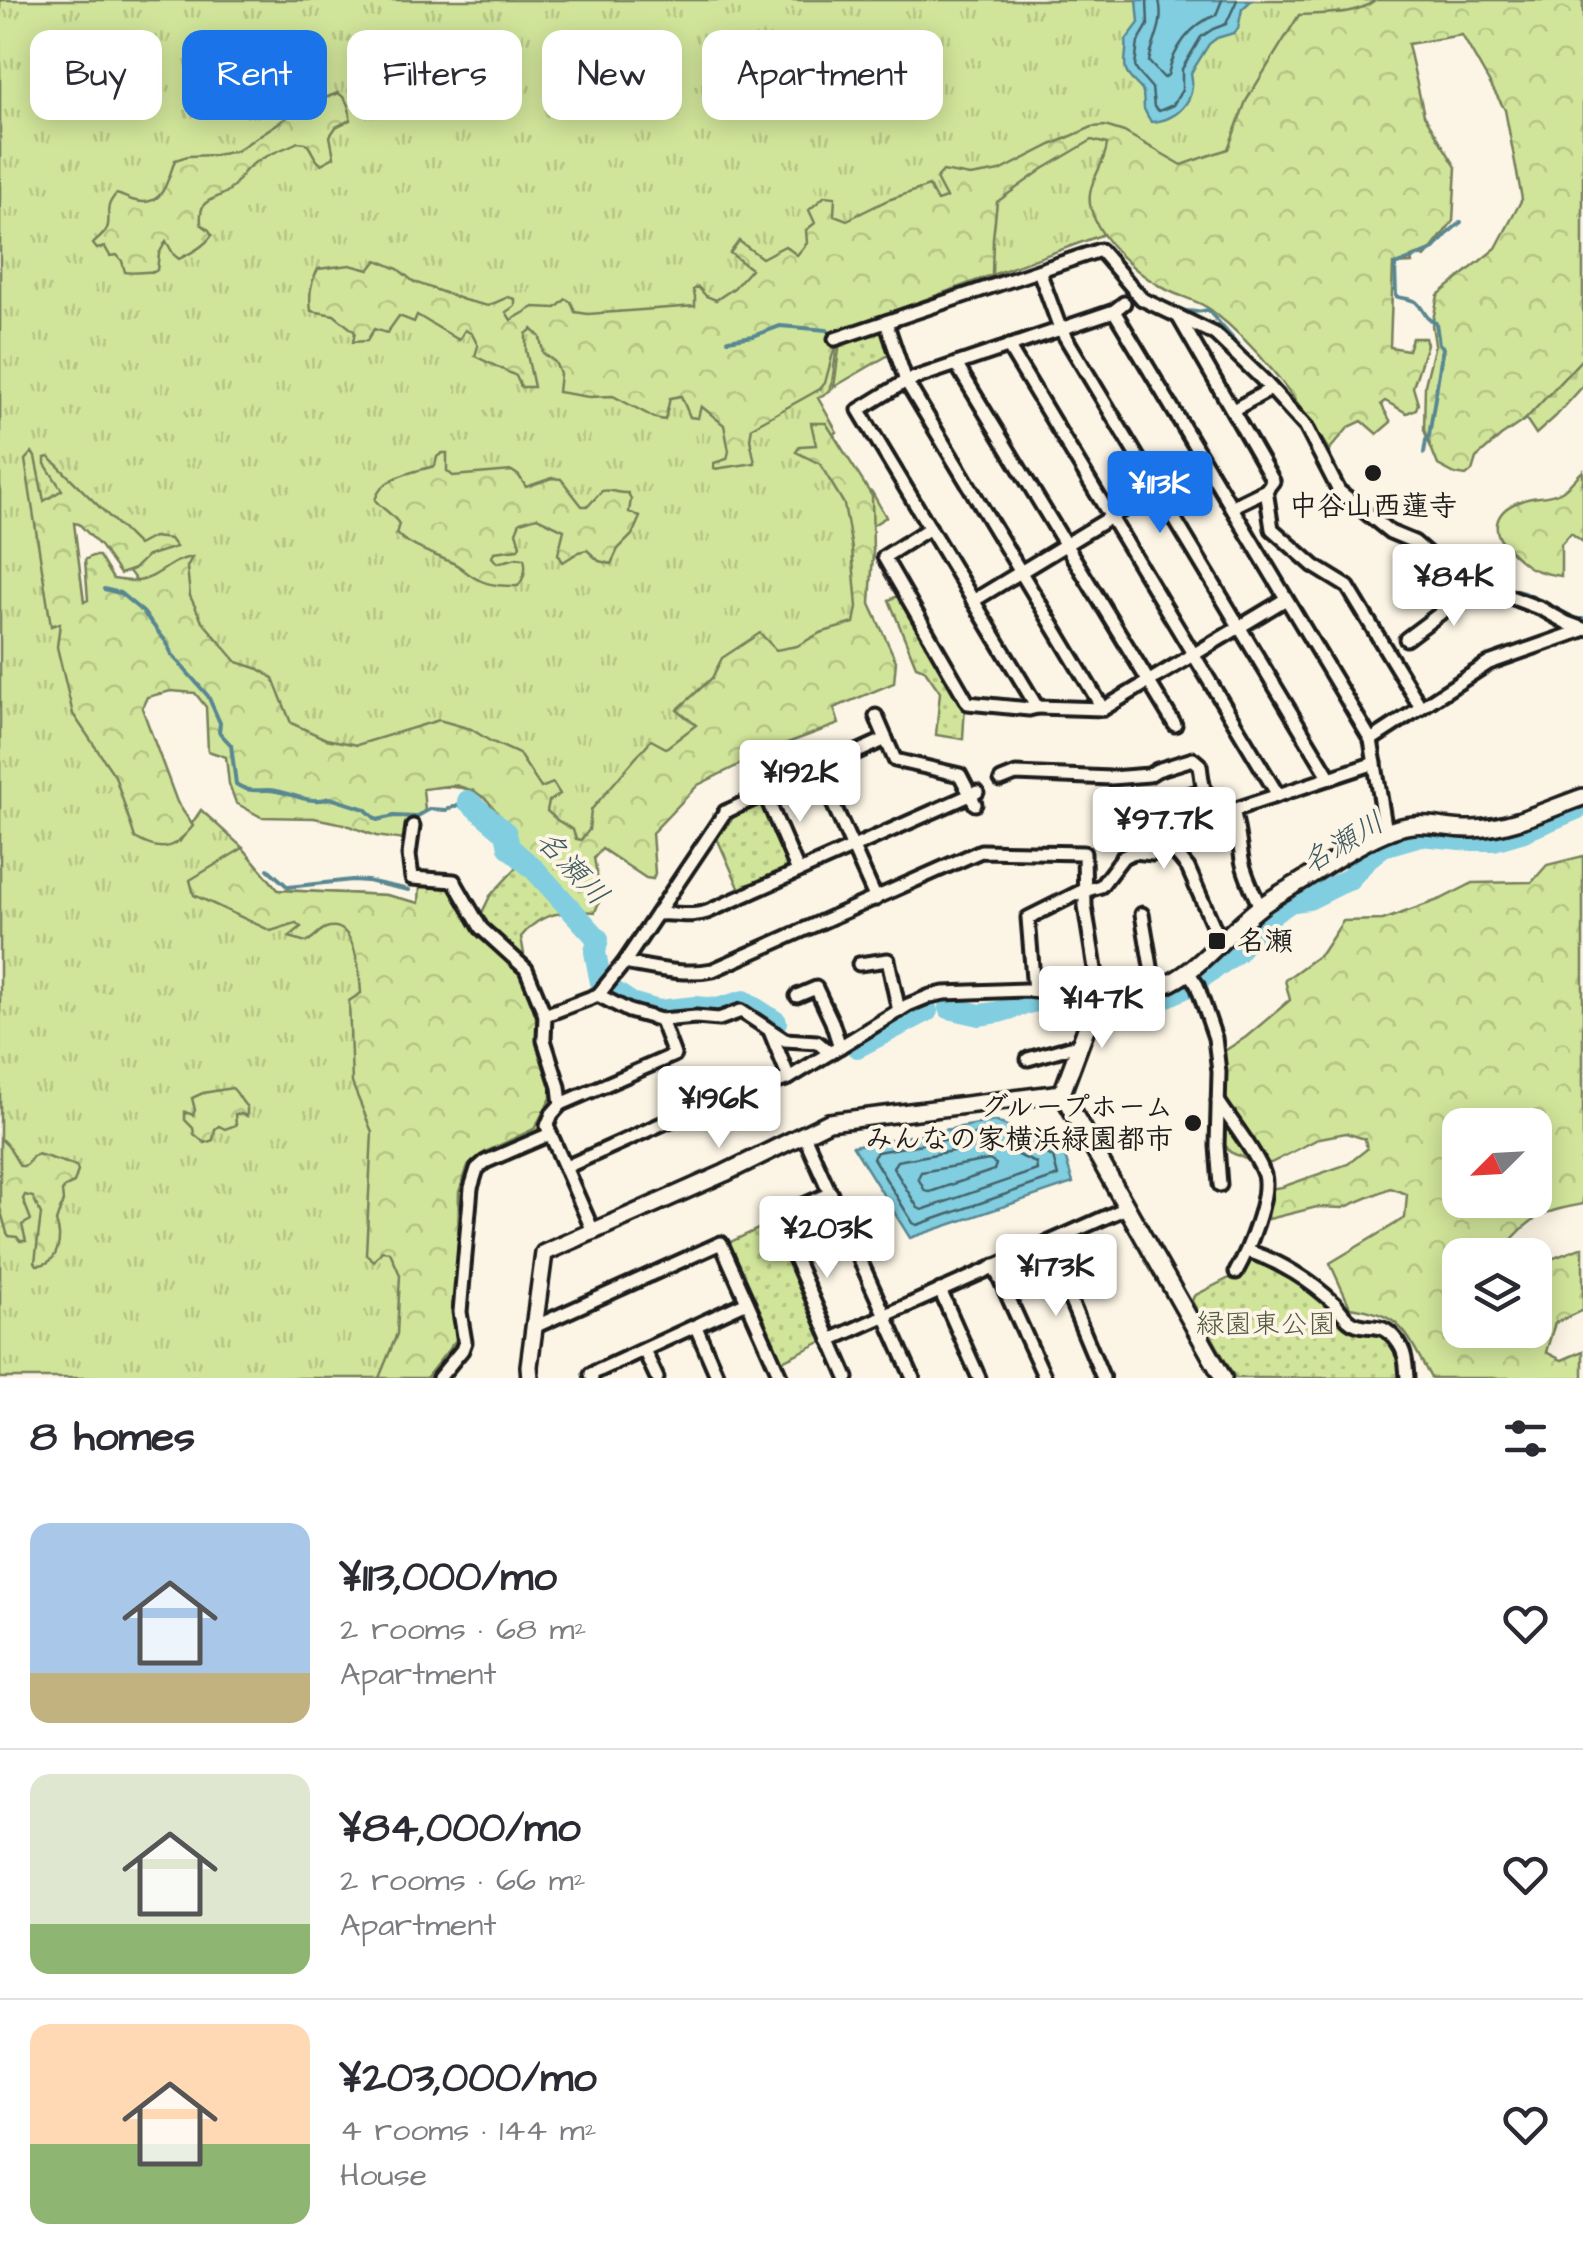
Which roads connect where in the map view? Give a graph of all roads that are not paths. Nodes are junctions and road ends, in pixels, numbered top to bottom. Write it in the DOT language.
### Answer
graph roads {
  1 [pos="1039,270"];
  2 [pos="1127,301"];
  3 [pos="1178,316"];
  4 [pos="886,322"];
  5 [pos="1060,328"];
  6 [pos="835,340"];
  7 [pos="1008,346"];
  8 [pos="956,364"];
  9 [pos="906,381"];
  10 [pos="1271,389"];
  11 [pos="1233,410"];
  12 [pos="1204,461"];
  13 [pos="1156,490"];
  14 [pos="1266,490"];
  15 [pos="1231,507"];
  16 [pos="1110,518"];
  17 [pos="930,528"];
  18 [pos="1066,544"];
  19 [pos="1020,572"];
  20 [pos="1470,583"];
  21 [pos="1286,599"];
  22 [pos="973,601"];
  23 [pos="1240,627"];
  24 [pos="1582,629"];
  25 [pos="1388,653"];
  26 [pos="1193,654"];
  27 [pos="1148,682"];
  28 [pos="1036,706"];
  29 [pos="1420,706"];
  30 [pos="1103,709"];
  31 [pos="876,716"];
  32 [pos="1175,725"];
  33 [pos="886,739"];
  34 [pos="1372,740"];
  35 [pos="1376,763"];
  36 [pos="818,770"];
  37 [pos="1330,778"];
  38 [pos="1001,780"];
  39 [pos="1203,790"];
  40 [pos="765,794"];
  41 [pos="1278,795"];
  42 [pos="1583,797"];
  43 [pos="1232,810"];
  44 [pos="412,826"];
  45 [pos="1386,832"];
  46 [pos="1170,846"];
  47 [pos="852,847"];
  48 [pos="798,872"];
  49 [pos="1085,891"];
  50 [pos="876,898"];
  51 [pos="1260,907"];
  52 [pos="657,914"];
  53 [pos="1142,914"];
  54 [pos="1221,943"];
  55 [pos="624,963"];
  56 [pos="859,964"];
  57 [pos="1193,979"];
  58 [pos="1034,990"];
  59 [pos="1155,990"];
  60 [pos="598,994"];
  61 [pos="1099,994"];
  62 [pos="796,996"];
  63 [pos="899,1011"];
  64 [pos="545,1014"];
  65 [pos="661,1020"];
  66 [pos="769,1030"];
  67 [pos="1081,1044"];
  68 [pos="835,1050"];
  69 [pos="1028,1059"];
  70 [pos="789,1078"];
  71 [pos="1062,1093"];
  72 [pos="1218,1101"];
  73 [pos="561,1104"];
  74 [pos="550,1134"];
  75 [pos="804,1135"];
  76 [pos="566,1167"];
  77 [pos="1220,1185"];
  78 [pos="831,1193"];
  79 [pos="1126,1208"];
  80 [pos="593,1231"];
  81 [pos="1047,1244"];
  82 [pos="1248,1251"];
  83 [pos="994,1266"];
  84 [pos="1236,1272"];
  85 [pos="940,1290"];
  86 [pos="747,1302"];
  87 [pos="886,1314"];
  88 [pos="534,1327"];
  89 [pos="696,1327"];
  90 [pos="830,1340"];
  91 [pos="644,1350"];
  92 [pos="444,1376"];
  93 [pos="530,1378"];
  94 [pos="592,1378"];
  95 [pos="657,1378"];
  96 [pos="718,1378"];
  97 [pos="781,1378"];
  98 [pos="847,1378"];
  99 [pos="913,1378"];
  100 [pos="979,1378"];
  101 [pos="1045,1378"];
  102 [pos="1103,1378"];
  103 [pos="1223,1378"];
  104 [pos="1407,1378"];
  1 -- 2 [label="street"];
  1 -- 4 [label="street"];
  1 -- 5 [label="street"];
  2 -- 3 [label="street"];
  2 -- 5 [label="street"];
  2 -- 12 [label="street"];
  3 -- 10 [label="street"];
  3 -- 11 [label="street"];
  4 -- 6 [label="street"];
  4 -- 9 [label="street"];
  5 -- 7 [label="street"];
  5 -- 13 [label="street"];
  7 -- 8 [label="street"];
  7 -- 16 [label="street"];
  8 -- 9 [label="street"];
  8 -- 18 [label="street"];
  9 -- 17 [label="street"];
  9 -- 19 [label="street"];
  10 -- 11 [label="street"];
  10 -- 20 [label="street"];
  11 -- 14 [label="street"];
  12 -- 13 [label="street"];
  12 -- 15 [label="street"];
  13 -- 16 [label="street"];
  13 -- 23 [label="street"];
  14 -- 15 [label="street"];
  14 -- 25 [label="street"];
  15 -- 21 [label="street"];
  16 -- 18 [label="street"];
  16 -- 26 [label="street"];
  17 -- 22 [label="street"];
  17 -- 28 [label="street"];
  18 -- 19 [label="street"];
  18 -- 27 [label="street"];
  19 -- 22 [label="street"];
  19 -- 30 [label="street"];
  20 -- 24 [label="street"];
  20 -- 25 [label="street"];
  21 -- 23 [label="street"];
  21 -- 34 [label="street"];
  22 -- 28 [label="street"];
  23 -- 26 [label="street"];
  23 -- 37 [label="street"];
  24 -- 29 [label="street"];
  25 -- 29 [label="street"];
  26 -- 27 [label="street"];
  26 -- 41 [label="street"];
  27 -- 30 [label="street"];
  27 -- 32 [label="street"];
  28 -- 30 [label="street"];
  29 -- 34 [label="street"];
  31 -- 33 [label="street"];
  33 -- 36 [label="street"];
  33 -- 47 [label="street"];
  34 -- 35 [label="street"];
  35 -- 37 [label="street"];
  35 -- 45 [label="street"];
  36 -- 40 [label="street"];
  36 -- 47 [label="street"];
  37 -- 41 [label="street"];
  38 -- 39 [label="street"];
  39 -- 43 [label="street"];
  39 -- 46 [label="street"];
  40 -- 48 [label="street"];
  40 -- 52 [label="street"];
  41 -- 43 [label="street"];
  42 -- 45 [label="street"];
  43 -- 51 [label="street"];
  44 -- 64 [label="street"];
  45 -- 51 [label="street"];
  46 -- 49 [label="street"];
  46 -- 54 [label="street"];
  47 -- 48 [label="street"];
  47 -- 50 [label="street"];
  48 -- 52 [label="street"];
  49 -- 50 [label="street"];
  49 -- 58 [label="street"];
  49 -- 61 [label="street"];
  50 -- 55 [label="street"];
  51 -- 54 [label="street"];
  52 -- 55 [label="street"];
  53 -- 59 [label="street"];
  54 -- 57 [label="street"];
  55 -- 60 [label="street"];
  56 -- 63 [label="street"];
  57 -- 59 [label="street"];
  57 -- 72 [label="street"];
  58 -- 61 [label="street"];
  58 -- 63 [label="street"];
  59 -- 61 [label="street"];
  60 -- 64 [label="street"];
  60 -- 65 [label="street"];
  61 -- 67 [label="street"];
  62 -- 68 [label="street"];
  63 -- 68 [label="street"];
  64 -- 73 [label="street"];
  65 -- 66 [label="street"];
  65 -- 73 [label="street"];
  66 -- 68 [label="street"];
  66 -- 70 [label="street"];
  67 -- 69 [label="street"];
  67 -- 71 [label="street"];
  68 -- 70 [label="street"];
  70 -- 76 [label="street"];
  71 -- 75 [label="street"];
  71 -- 79 [label="street"];
  72 -- 77 [label="street"];
  72 -- 82 [label="street"];
  73 -- 74 [label="street"];
  74 -- 76 [label="street"];
  74 -- 92 [label="street"];
  75 -- 78 [label="street"];
  75 -- 80 [label="street"];
  76 -- 80 [label="street"];
  78 -- 87 [label="street"];
  78 -- 90 [label="street"];
  79 -- 81 [label="street"];
  79 -- 103 [label="street"];
  80 -- 88 [label="street"];
  81 -- 83 [label="street"];
  81 -- 102 [label="street"];
  82 -- 84 [label="street"];
  82 -- 104 [label="street"];
  83 -- 85 [label="street"];
  83 -- 101 [label="street"];
  85 -- 87 [label="street"];
  85 -- 100 [label="street"];
  86 -- 88 [label="street"];
  86 -- 89 [label="street"];
  86 -- 97 [label="street"];
  87 -- 90 [label="street"];
  87 -- 99 [label="street"];
  88 -- 93 [label="street"];
  89 -- 91 [label="street"];
  89 -- 96 [label="street"];
  90 -- 98 [label="street"];
  91 -- 94 [label="street"];
  91 -- 95 [label="street"];
}
